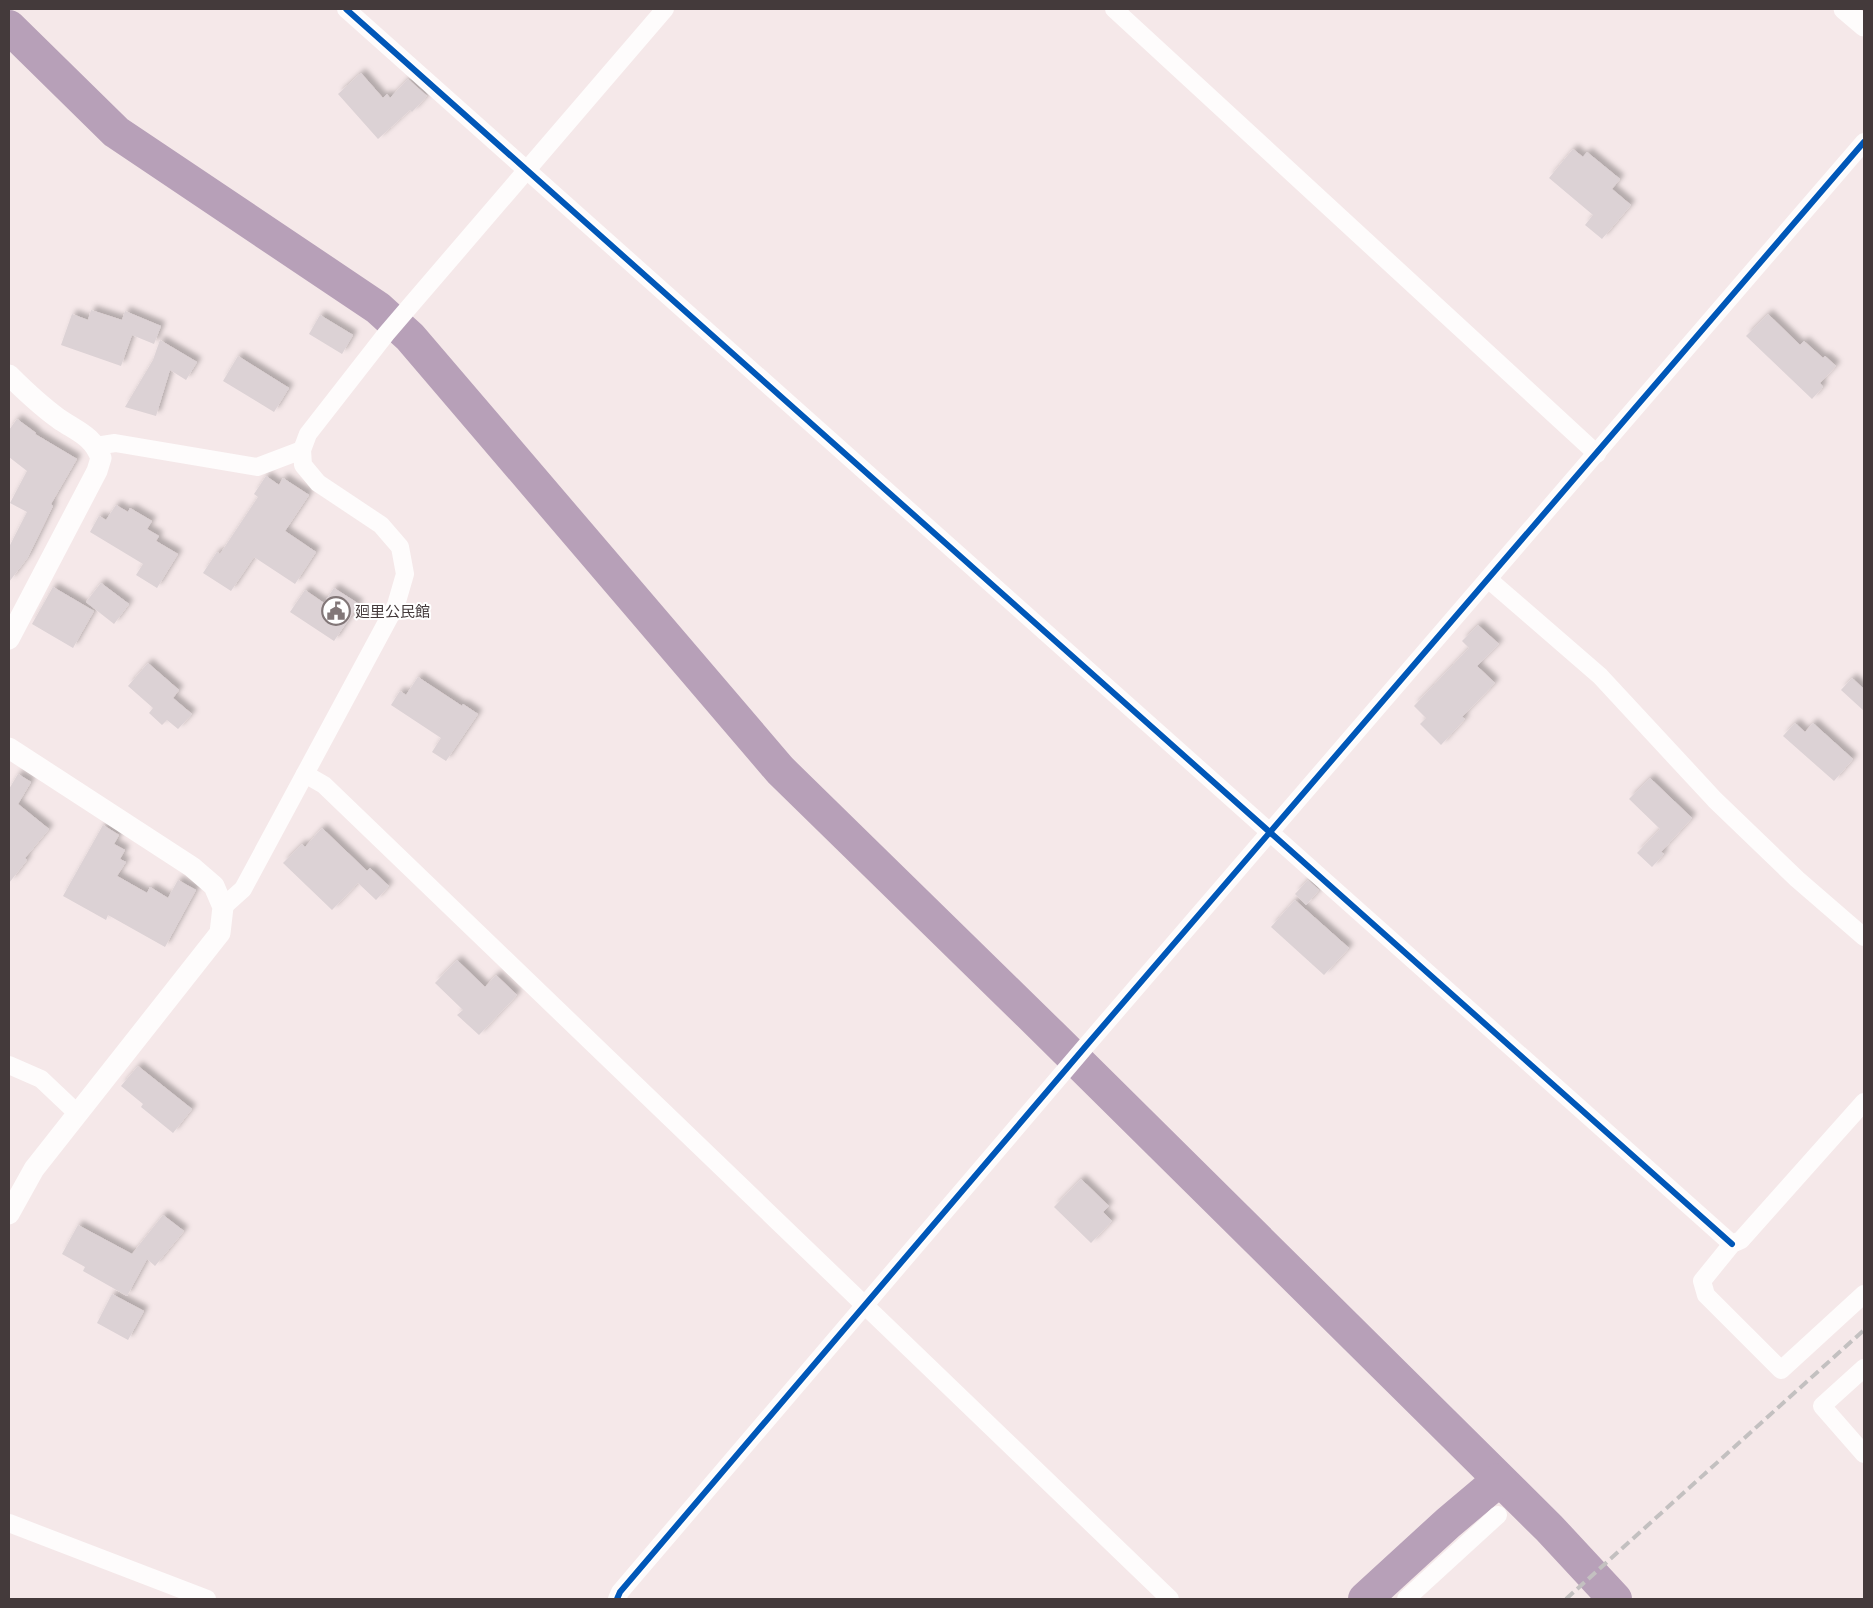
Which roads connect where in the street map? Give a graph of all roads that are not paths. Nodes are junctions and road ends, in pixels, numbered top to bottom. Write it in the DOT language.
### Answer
graph roads {
  1 [pos="346,9"];
  2 [pos="665,9"];
  3 [pos="1114,9"];
  4 [pos="1844,9"];
  5 [pos="1864,26"];
  6 [pos="1864,142"];
  7 [pos="527,169"];
  8 [pos="9,375"];
  9 [pos="96,446"];
  10 [pos="302,450"];
  11 [pos="1597,454"];
  12 [pos="1488,579"];
  13 [pos="9,638"];
  14 [pos="9,748"];
  15 [pos="306,774"];
  16 [pos="1271,832"];
  17 [pos="223,906"];
  18 [pos="1864,937"];
  19 [pos="9,1065"];
  20 [pos="1864,1102"];
  21 [pos="78,1114"];
  22 [pos="9,1214"];
  23 [pos="1732,1244"];
  24 [pos="1864,1294"];
  25 [pos="865,1306"];
  26 [pos="1864,1368"];
  27 [pos="1864,1454"];
  28 [pos="1498,1515"];
  29 [pos="9,1523"];
  30 [pos="207,1599"];
  31 [pos="617,1599"];
  32 [pos="1170,1599"];
  33 [pos="1406,1599"];
  1 -- 7 [label="street"];
  2 -- 7 [label="street"];
  3 -- 11 [label="street"];
  4 -- 5 [label="street"];
  6 -- 11 [label="street"];
  7 -- 10 [label="street"];
  7 -- 16 [label="street"];
  8 -- 9 [label="street"];
  9 -- 10 [label="street"];
  9 -- 13 [label="street"];
  10 -- 15 [label="street"];
  11 -- 12 [label="street"];
  12 -- 16 [label="street"];
  12 -- 18 [label="street"];
  14 -- 17 [label="street"];
  15 -- 17 [label="street"];
  15 -- 25 [label="street"];
  16 -- 23 [label="street"];
  16 -- 25 [label="street"];
  17 -- 21 [label="street"];
  19 -- 21 [label="street"];
  20 -- 23 [label="street"];
  21 -- 22 [label="street"];
  23 -- 24 [label="street"];
  25 -- 31 [label="street"];
  25 -- 32 [label="street"];
  26 -- 27 [label="street"];
  28 -- 33 [label="street"];
  29 -- 30 [label="street"];
}
